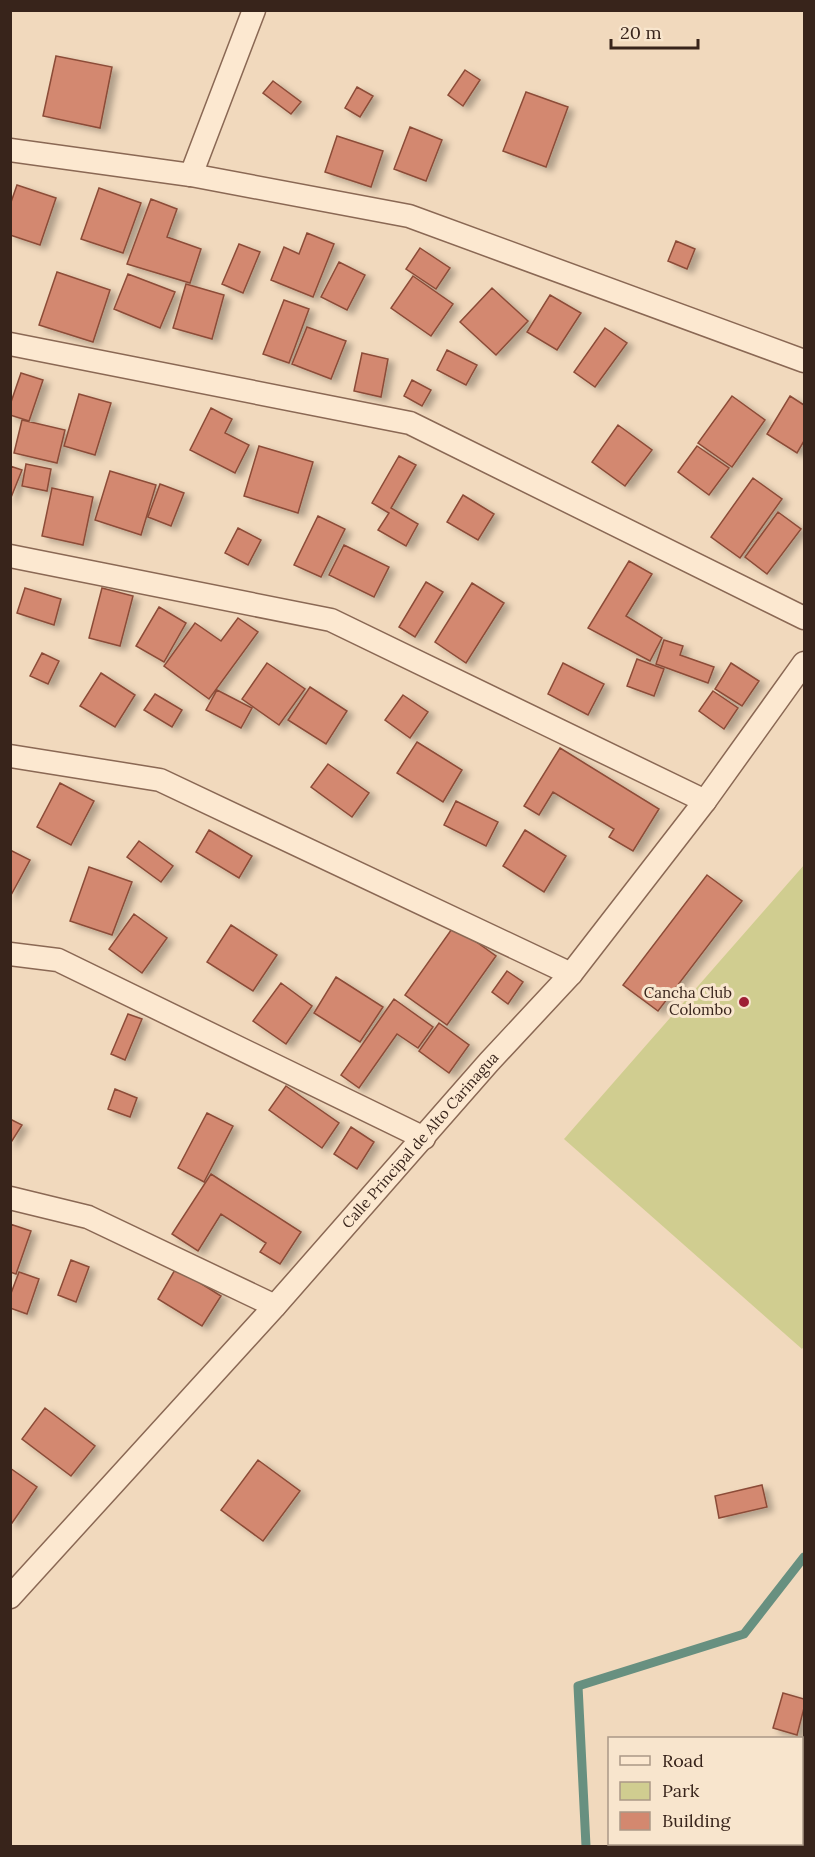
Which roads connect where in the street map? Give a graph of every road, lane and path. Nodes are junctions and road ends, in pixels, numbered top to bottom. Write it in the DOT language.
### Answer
graph roads {
  1 [pos="254,10"];
  2 [pos="12,153"];
  3 [pos="191,175"];
  4 [pos="10,344"];
  5 [pos="804,361"];
  6 [pos="10,556"];
  7 [pos="804,618"];
  8 [pos="804,663"];
  9 [pos="10,756"];
  10 [pos="705,801"];
  11 [pos="10,954"];
  12 [pos="571,974"];
  13 [pos="424,1138"];
  14 [pos="10,1198"];
  15 [pos="275,1306"];
  16 [pos="10,1598"];
  1 -- 3 [label="street"];
  2 -- 3 [label="street"];
  3 -- 5 [label="street"];
  4 -- 7 [label="street"];
  6 -- 10 [label="street"];
  8 -- 10 [label="street, Calle Principal de Alto Carinagua"];
  9 -- 12 [label="street"];
  10 -- 12 [label="street, Calle Principal de Alto Carinagua"];
  11 -- 13 [label="street"];
  12 -- 13 [label="street, Calle Principal de Alto Carinagua"];
  13 -- 15 [label="street, Calle Principal de Alto Carinagua"];
  14 -- 15 [label="street"];
  15 -- 16 [label="street, Calle Principal de Alto Carinagua"];
}
